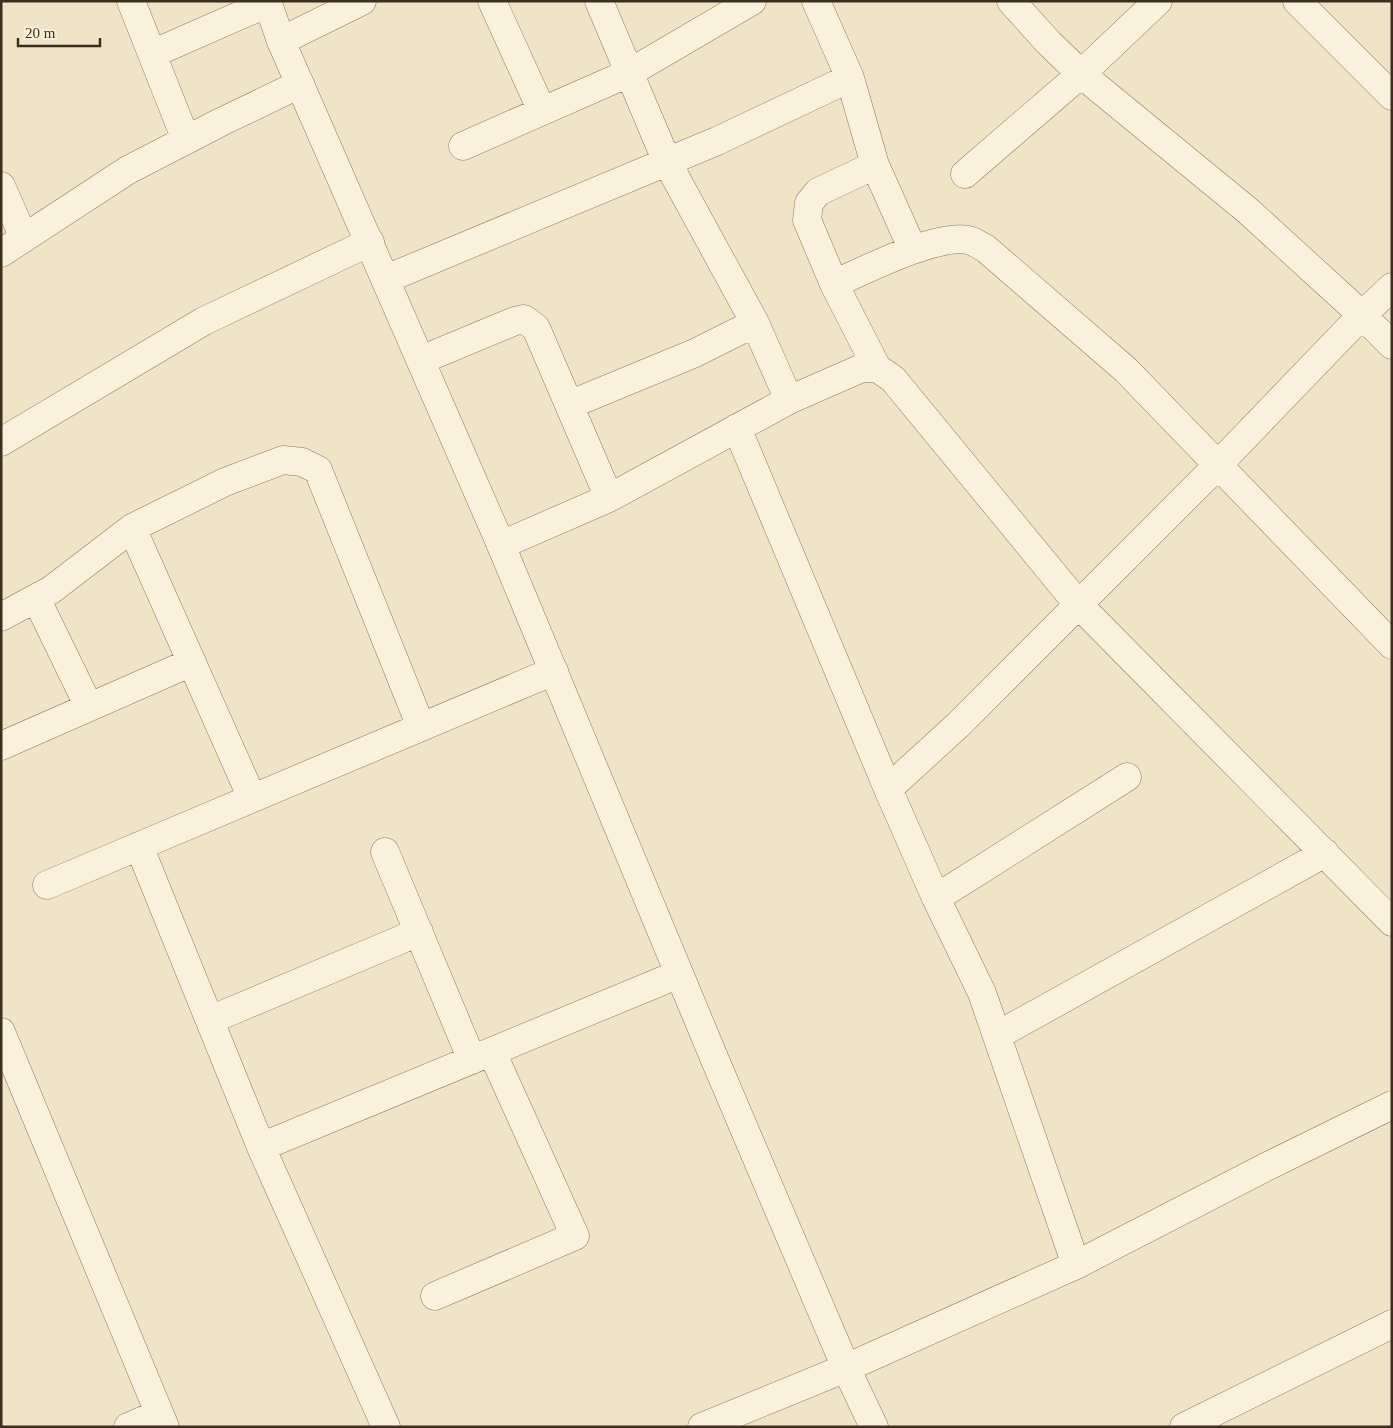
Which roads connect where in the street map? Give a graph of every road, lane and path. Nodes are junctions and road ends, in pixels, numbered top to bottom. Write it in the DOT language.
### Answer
graph roads {
  1 [pos="131,1"];
  2 [pos="362,1"];
  3 [pos="492,1"];
  4 [pos="599,1"];
  5 [pos="752,1"];
  6 [pos="816,1"];
  7 [pos="1011,1"];
  8 [pos="1158,1"];
  9 [pos="1297,1"];
  10 [pos="267,2"];
  11 [pos="281,41"];
  12 [pos="152,54"];
  13 [pos="629,72"];
  14 [pos="1081,74"];
  15 [pos="850,78"];
  16 [pos="300,84"];
  17 [pos="1392,96"];
  18 [pos="542,111"];
  19 [pos="186,140"];
  20 [pos="463,146"];
  21 [pos="668,162"];
  22 [pos="875,165"];
  23 [pos="965,174"];
  24 [pos="1,186"];
  25 [pos="24,238"];
  26 [pos="370,242"];
  27 [pos="913,250"];
  28 [pos="1,253"];
  29 [pos="386,279"];
  30 [pos="834,284"];
  31 [pos="1392,287"];
  32 [pos="1362,315"];
  33 [pos="755,323"];
  34 [pos="1392,345"];
  35 [pos="421,360"];
  36 [pos="877,368"];
  37 [pos="789,400"];
  38 [pos="569,405"];
  39 [pos="737,428"];
  40 [pos="1,442"];
  41 [pos="1218,465"];
  42 [pos="608,498"];
  43 [pos="132,528"];
  44 [pos="501,544"];
  45 [pos="36,598"];
  46 [pos="1078,604"];
  47 [pos="1,617"];
  48 [pos="1392,645"];
  49 [pos="192,662"];
  50 [pos="554,671"];
  51 [pos="89,707"];
  52 [pos="421,727"];
  53 [pos="1,746"];
  54 [pos="1127,777"];
  55 [pos="888,789"];
  56 [pos="252,798"];
  57 [pos="139,846"];
  58 [pos="385,852"];
  59 [pos="1325,853"];
  60 [pos="47,885"];
  61 [pos="936,898"];
  62 [pos="1392,922"];
  63 [pos="419,932"];
  64 [pos="679,974"];
  65 [pos="210,1020"];
  66 [pos="1,1032"];
  67 [pos="998,1035"];
  68 [pos="482,1056"];
  69 [pos="1392,1105"];
  70 [pos="261,1147"];
  71 [pos="1076,1265"];
  72 [pos="435,1296"];
  73 [pos="1392,1324"];
  74 [pos="846,1368"];
  75 [pos="745,1419"];
  76 [pos="162,1420"];
  77 [pos="1198,1423"];
  78 [pos="128,1427"];
  79 [pos="386,1427"];
  80 [pos="702,1427"];
  81 [pos="874,1427"];
  1 -- 12 [label="street"];
  2 -- 11 [label="street"];
  3 -- 18 [label="street"];
  4 -- 13 [label="street"];
  5 -- 13 [label="street"];
  6 -- 15 [label="street"];
  7 -- 14 [label="street"];
  8 -- 14 [label="street"];
  9 -- 17 [label="street"];
  10 -- 11 [label="street"];
  10 -- 12 [label="street"];
  11 -- 16 [label="street"];
  12 -- 19 [label="street"];
  13 -- 18 [label="street"];
  13 -- 21 [label="street"];
  14 -- 23 [label="street"];
  14 -- 32 [label="street"];
  15 -- 21 [label="street"];
  15 -- 22 [label="street"];
  16 -- 19 [label="street"];
  16 -- 26 [label="street"];
  18 -- 20 [label="street"];
  19 -- 25 [label="street"];
  21 -- 29 [label="street"];
  21 -- 33 [label="street"];
  22 -- 27 [label="street"];
  22 -- 30 [label="street"];
  24 -- 25 [label="street"];
  25 -- 28 [label="street"];
  26 -- 29 [label="street"];
  26 -- 40 [label="street"];
  27 -- 30 [label="street"];
  27 -- 41 [label="street"];
  29 -- 35 [label="street"];
  30 -- 36 [label="street"];
  31 -- 32 [label="street"];
  32 -- 34 [label="street"];
  32 -- 41 [label="street"];
  33 -- 37 [label="street"];
  33 -- 38 [label="street"];
  35 -- 38 [label="street"];
  35 -- 44 [label="street"];
  36 -- 37 [label="street"];
  36 -- 46 [label="street"];
  37 -- 39 [label="street"];
  38 -- 42 [label="street"];
  39 -- 42 [label="street"];
  39 -- 55 [label="street"];
  41 -- 46 [label="street"];
  41 -- 48 [label="street"];
  42 -- 44 [label="street"];
  43 -- 45 [label="street"];
  43 -- 49 [label="street"];
  43 -- 52 [label="street"];
  44 -- 50 [label="street"];
  45 -- 47 [label="street"];
  45 -- 51 [label="street"];
  46 -- 55 [label="street"];
  46 -- 59 [label="street"];
  49 -- 51 [label="street"];
  49 -- 56 [label="street"];
  50 -- 52 [label="street"];
  50 -- 64 [label="street"];
  51 -- 53 [label="street"];
  52 -- 56 [label="street"];
  54 -- 61 [label="street"];
  55 -- 61 [label="street"];
  56 -- 57 [label="street"];
  57 -- 60 [label="street"];
  57 -- 65 [label="street"];
  58 -- 63 [label="street"];
  59 -- 62 [label="street"];
  59 -- 67 [label="street"];
  61 -- 67 [label="street"];
  63 -- 65 [label="street"];
  63 -- 68 [label="street"];
  64 -- 68 [label="street"];
  64 -- 74 [label="street"];
  65 -- 70 [label="street"];
  66 -- 76 [label="street"];
  67 -- 71 [label="street"];
  68 -- 70 [label="street"];
  68 -- 72 [label="street"];
  69 -- 71 [label="street"];
  70 -- 79 [label="street"];
  71 -- 74 [label="street"];
  73 -- 77 [label="street"];
  74 -- 75 [label="street"];
  74 -- 81 [label="street"];
  75 -- 80 [label="street"];
  76 -- 78 [label="street"];
}
